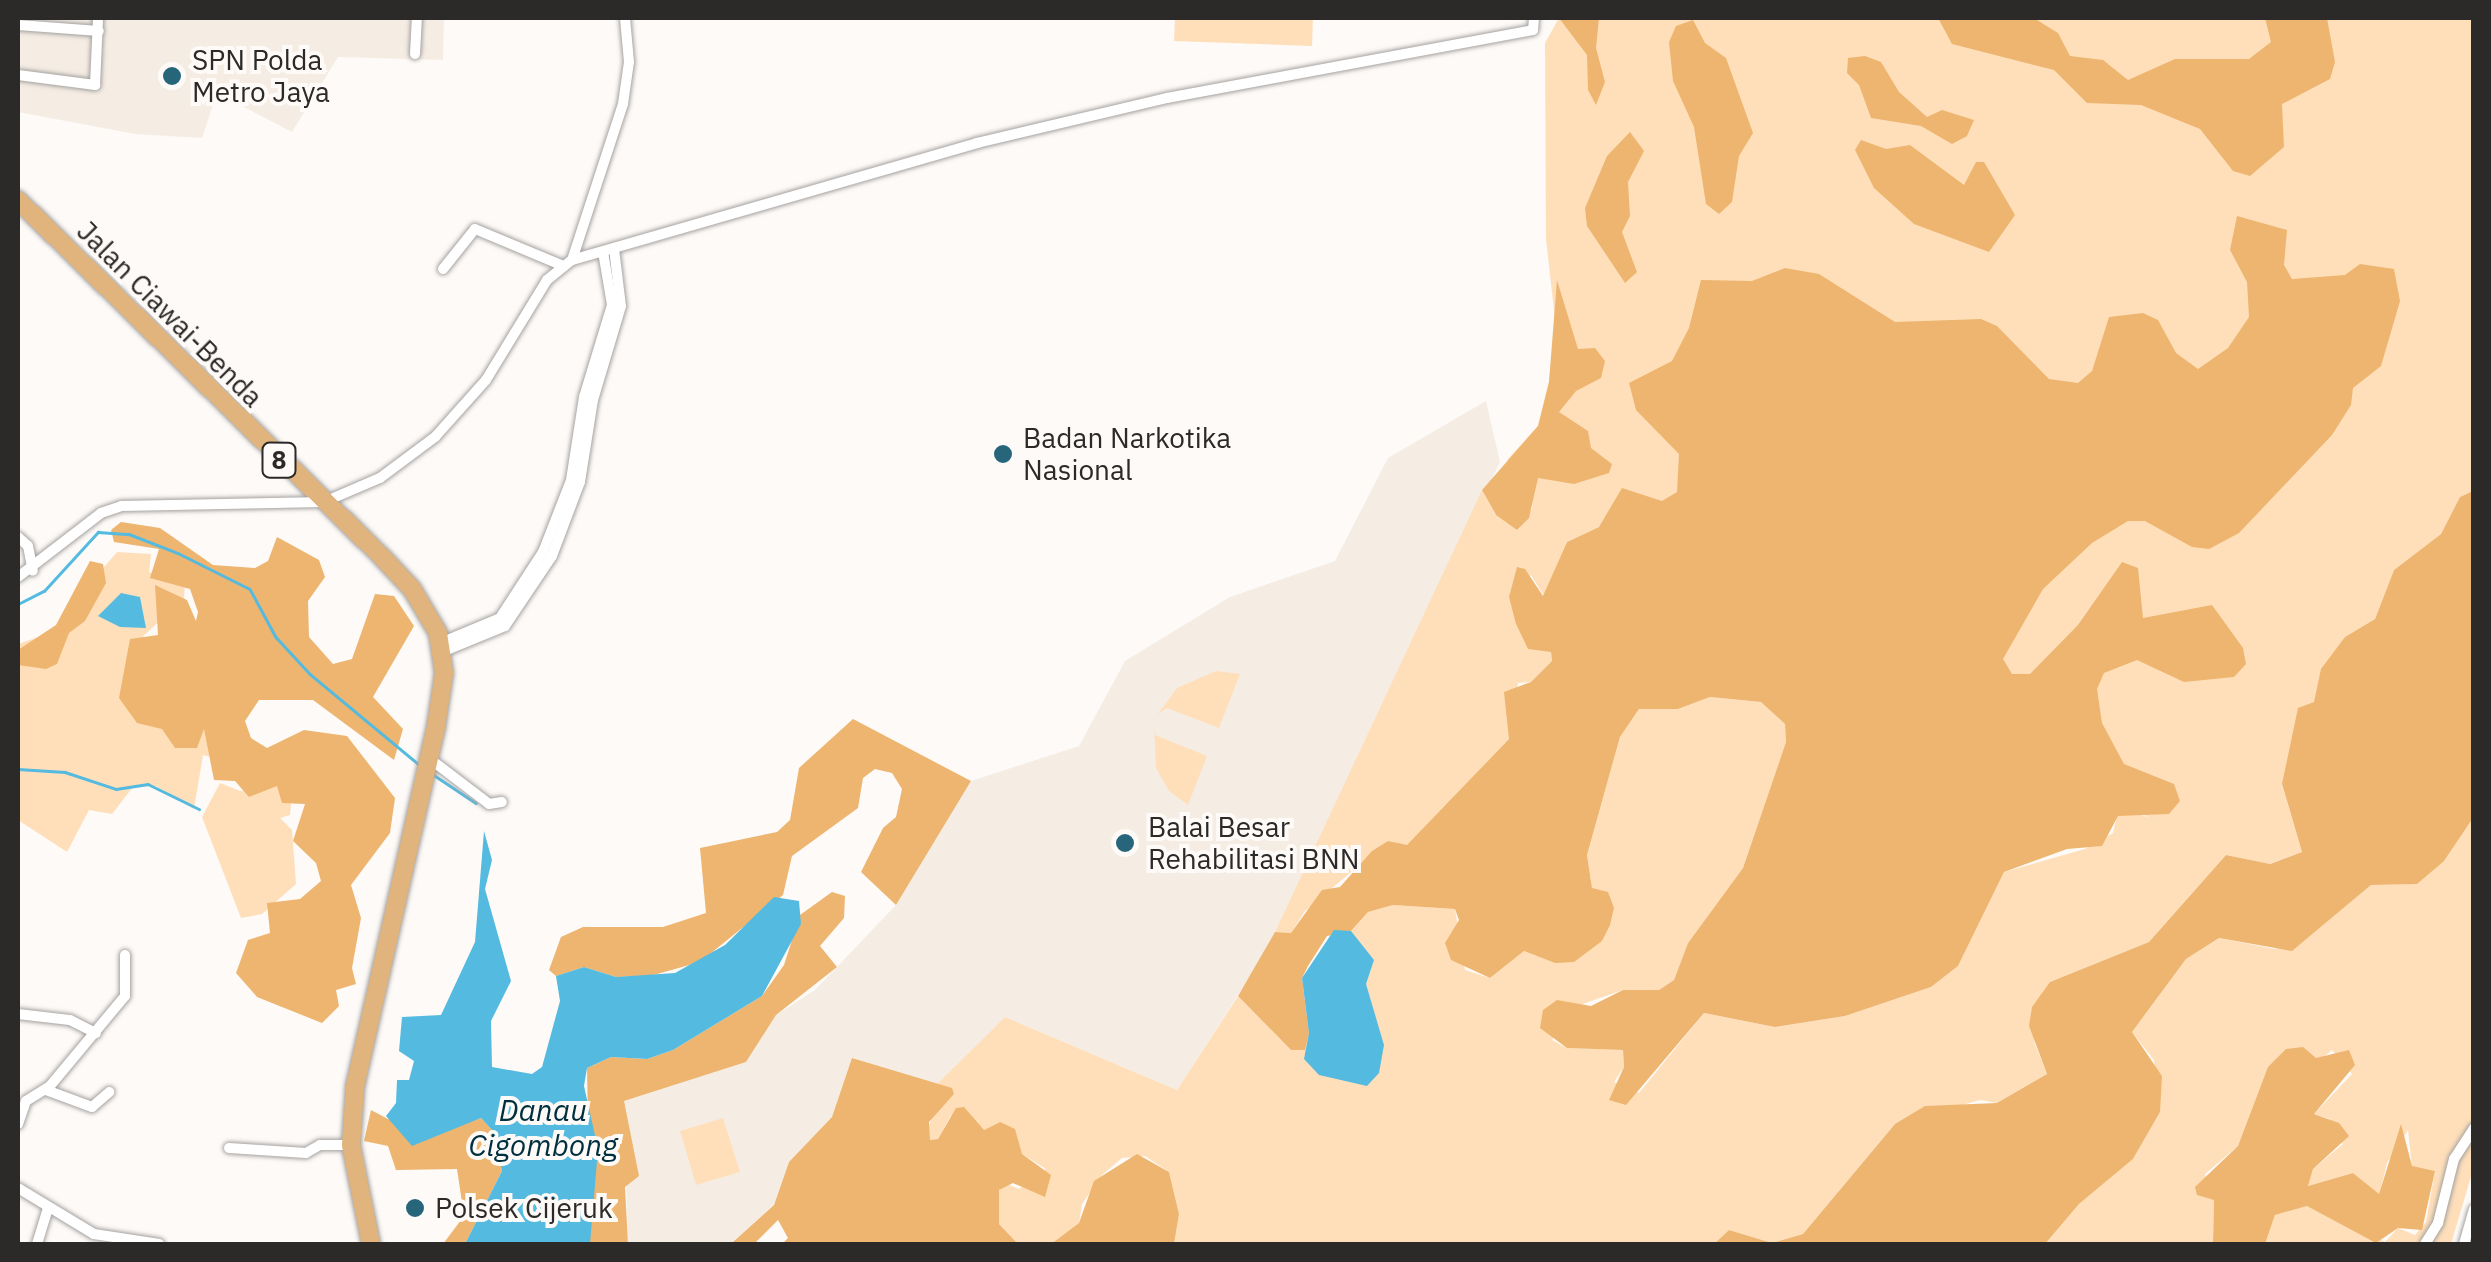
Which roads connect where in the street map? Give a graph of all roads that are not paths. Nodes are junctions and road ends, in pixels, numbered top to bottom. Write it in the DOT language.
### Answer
graph roads {
  1 [pos="98,18"];
  2 [pos="417,18"];
  3 [pos="625,18"];
  4 [pos="1534,18"];
  5 [pos="18,25"];
  6 [pos="99,31"];
  7 [pos="415,54"];
  8 [pos="18,75"];
  9 [pos="18,200"];
  10 [pos="609,250"];
  11 [pos="572,260"];
  12 [pos="561,265"];
  13 [pos="444,269"];
  14 [pos="324,502"];
  15 [pos="18,537"];
  16 [pos="32,572"];
  17 [pos="18,577"];
  18 [pos="441,647"];
  19 [pos="429,761"];
  20 [pos="502,802"];
  21 [pos="126,955"];
  22 [pos="18,1014"];
  23 [pos="96,1033"];
  24 [pos="46,1090"];
  25 [pos="109,1092"];
  26 [pos="18,1124"];
  27 [pos="2474,1128"];
  28 [pos="351,1145"];
  29 [pos="229,1148"];
  30 [pos="18,1188"];
  31 [pos="48,1207"];
  32 [pos="2474,1208"];
  33 [pos="2471,1230"];
  34 [pos="37,1244"];
  35 [pos="159,1244"];
  36 [pos="371,1244"];
  37 [pos="2425,1244"];
  38 [pos="2464,1244"];
  1 -- 6 [label="street"];
  2 -- 7 [label="street"];
  3 -- 11 [label="street"];
  4 -- 10 [label="street"];
  5 -- 6 [label="street"];
  6 -- 8 [label="street"];
  9 -- 14 [label="highway, Jalan Ciawai-Benda / 8"];
  10 -- 11 [label="street"];
  10 -- 18 [label="street"];
  11 -- 12 [label="street"];
  12 -- 13 [label="street"];
  12 -- 14 [label="street"];
  14 -- 16 [label="street"];
  14 -- 18 [label="highway, Jalan Ciawai-Benda / 8"];
  15 -- 16 [label="street"];
  16 -- 17 [label="street"];
  18 -- 19 [label="highway"];
  19 -- 20 [label="street"];
  19 -- 28 [label="highway"];
  21 -- 23 [label="street"];
  22 -- 23 [label="street"];
  23 -- 24 [label="street"];
  24 -- 25 [label="street"];
  24 -- 26 [label="street"];
  27 -- 37 [label="street"];
  28 -- 29 [label="street"];
  28 -- 36 [label="highway"];
  30 -- 31 [label="street"];
  31 -- 34 [label="street"];
  31 -- 35 [label="street"];
  32 -- 33 [label="street"];
  33 -- 38 [label="street"];
}
